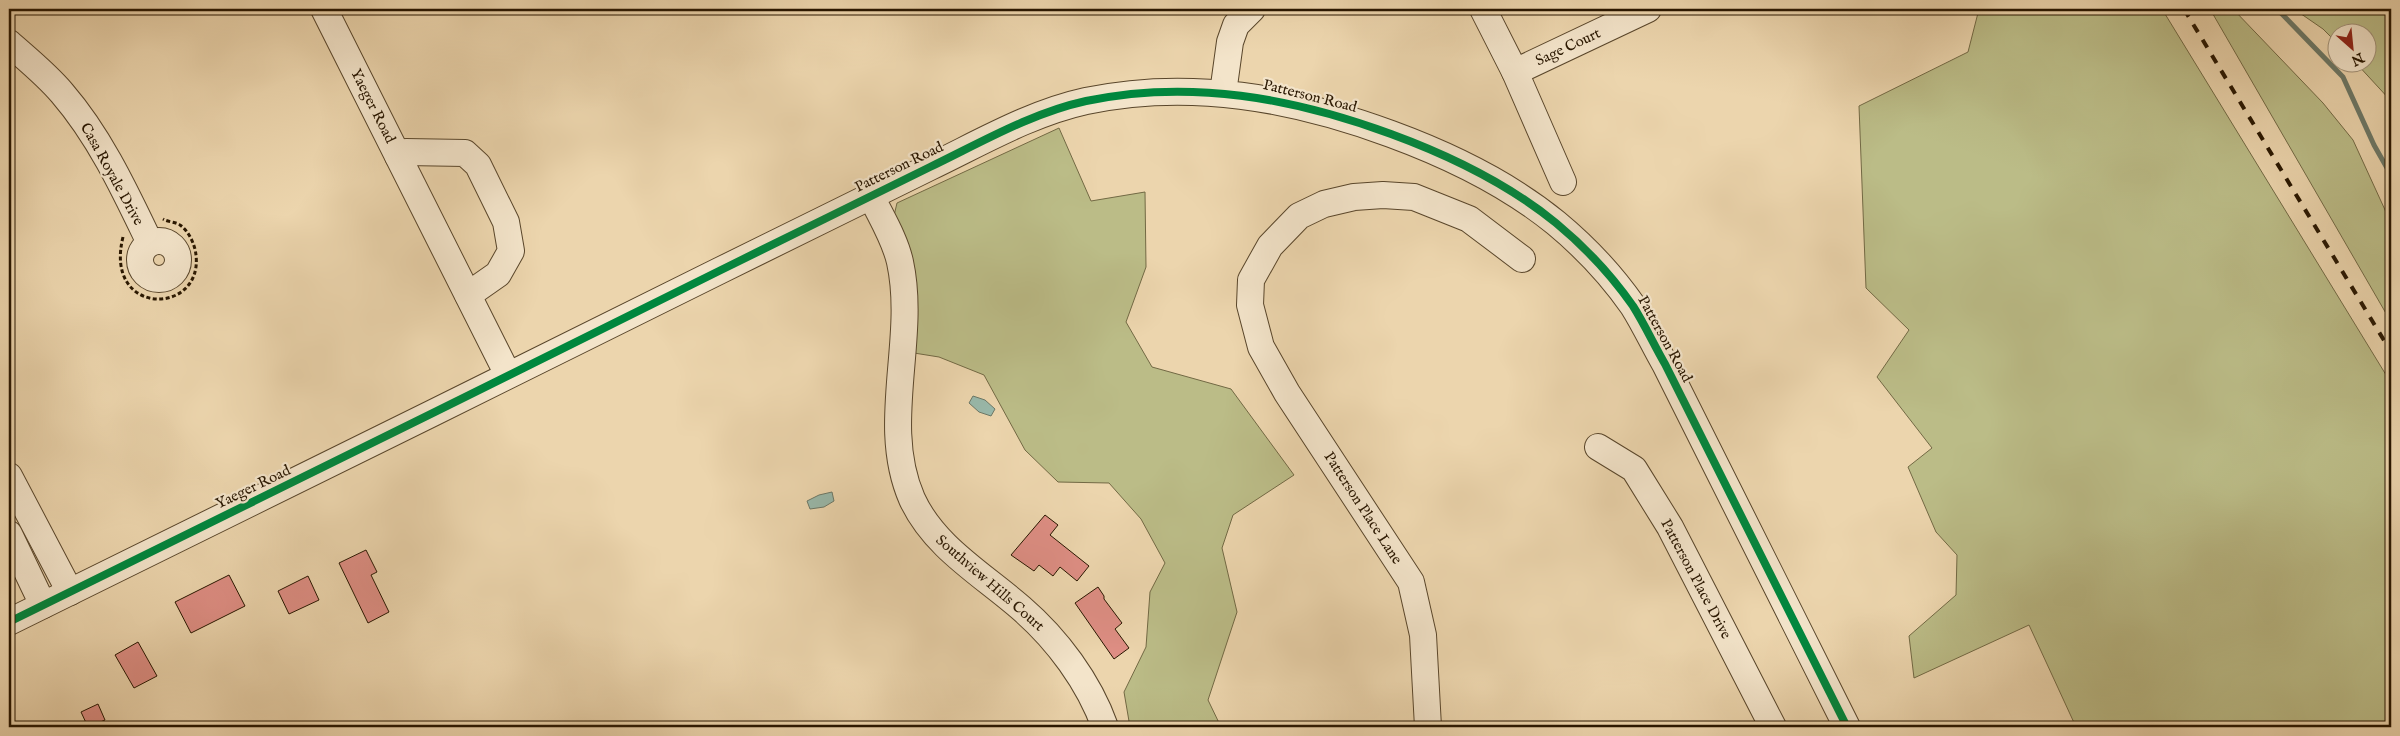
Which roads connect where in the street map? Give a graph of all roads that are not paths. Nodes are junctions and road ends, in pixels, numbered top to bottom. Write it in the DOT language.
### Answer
graph roads {
  1 [pos="324,9"];
  2 [pos="1252,9"];
  3 [pos="1483,9"];
  4 [pos="1648,9"];
  5 [pos="9,43"];
  6 [pos="1515,72"];
  7 [pos="1223,93"];
  8 [pos="398,156"];
  9 [pos="1563,182"];
  10 [pos="871,196"];
  11 [pos="150,243"];
  12 [pos="1522,259"];
  13 [pos="468,295"];
  14 [pos="508,375"];
  15 [pos="1598,447"];
  16 [pos="9,476"];
  17 [pos="9,534"];
  18 [pos="70,592"];
  19 [pos="43,605"];
  20 [pos="9,622"];
  21 [pos="1105,727"];
  22 [pos="1428,727"];
  23 [pos="1773,727"];
  24 [pos="1847,727"];
  1 -- 8 [label="street, Yaeger Road"];
  2 -- 7 [label="street"];
  3 -- 6 [label="street"];
  4 -- 6 [label="street, Sage Court"];
  5 -- 11 [label="street, Casa Royale Drive"];
  6 -- 9 [label="street"];
  7 -- 10 [label="street, Patterson Road"];
  7 -- 24 [label="street, Patterson Road"];
  8 -- 13 [label="street, Yaeger Road"];
  8 -- 13 [label="street"];
  10 -- 14 [label="street, Patterson Road"];
  10 -- 21 [label="street, Southview Hills Court"];
  12 -- 22 [label="street, Patterson Place Lane"];
  13 -- 14 [label="street, Yaeger Road"];
  14 -- 18 [label="street, Yaeger Road"];
  15 -- 23 [label="street, Patterson Place Drive"];
  16 -- 18 [label="street"];
  17 -- 19 [label="street"];
  18 -- 19 [label="street, Yaeger Road"];
  19 -- 20 [label="street, Yaeger Road"];
}
